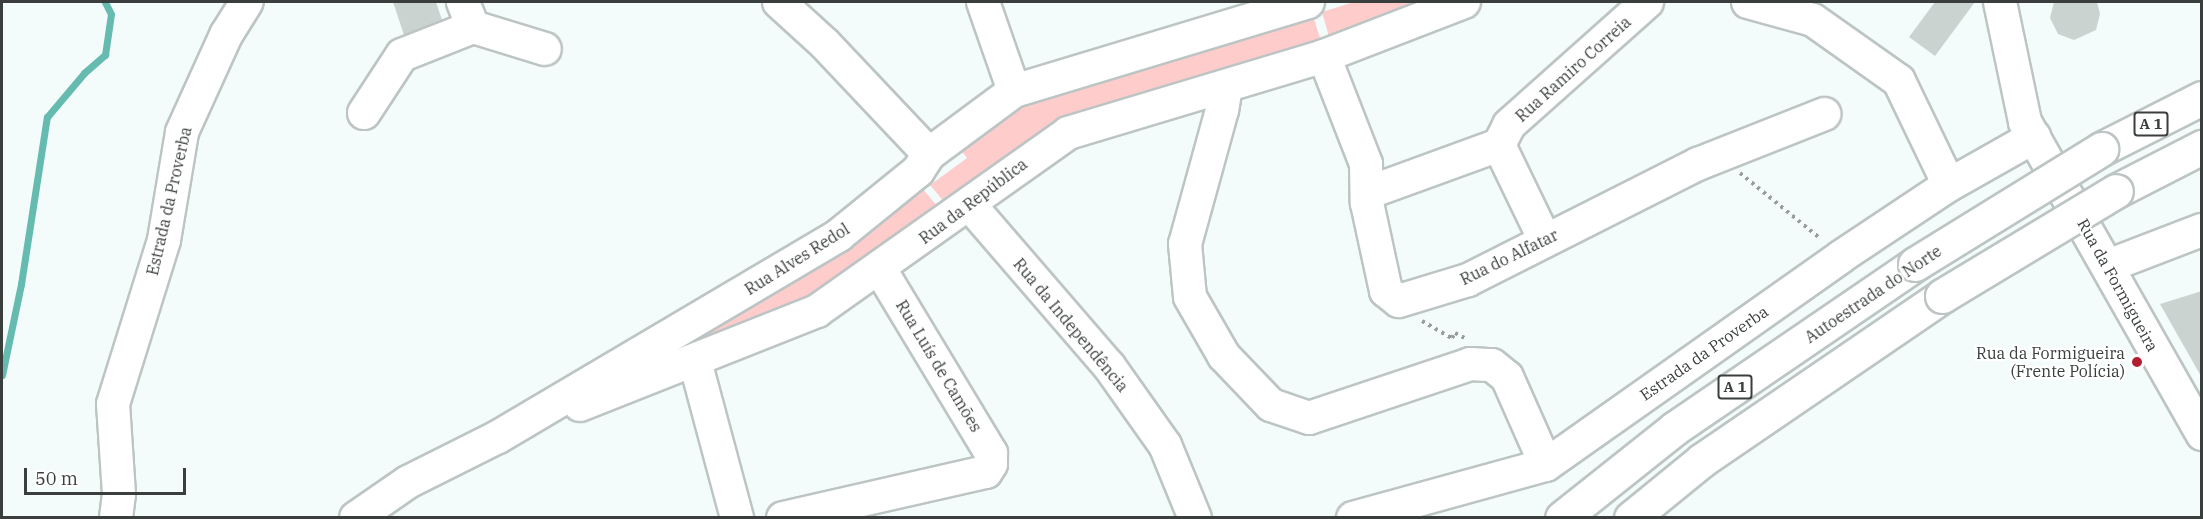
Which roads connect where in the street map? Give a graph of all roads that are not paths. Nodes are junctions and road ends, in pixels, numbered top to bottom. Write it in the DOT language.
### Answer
graph roads {
  1 [pos="247,2"];
  2 [pos="779,2"];
  3 [pos="983,2"];
  4 [pos="1308,2"];
  5 [pos="1464,2"];
  6 [pos="1647,2"];
  7 [pos="1748,2"];
  8 [pos="2000,2"];
  9 [pos="468,14"];
  10 [pos="545,49"];
  11 [pos="1324,56"];
  12 [pos="1226,86"];
  13 [pos="1014,91"];
  14 [pos="2202,98"];
  15 [pos="364,113"];
  16 [pos="1824,114"];
  17 [pos="2034,137"];
  18 [pos="1499,145"];
  19 [pos="2202,147"];
  20 [pos="929,154"];
  21 [pos="1949,185"];
  22 [pos="1370,192"];
  23 [pos="969,204"];
  24 [pos="2202,230"];
  25 [pos="1545,240"];
  26 [pos="2108,266"];
  27 [pos="880,269"];
  28 [pos="695,361"];
  29 [pos="2202,434"];
  30 [pos="498,437"];
  31 [pos="1546,465"];
  32 [pos="116,518"];
  33 [pos="356,518"];
  34 [pos="737,518"];
  35 [pos="783,518"];
  36 [pos="1195,518"];
  37 [pos="1353,518"];
  38 [pos="1562,518"];
  39 [pos="1631,518"];
  1 -- 32 [label="street, Estrada da Proverba"];
  2 -- 20 [label="street"];
  3 -- 13 [label="street"];
  4 -- 13 [label="street, Rua Alves Redol"];
  5 -- 11 [label="street, Rua da República"];
  6 -- 18 [label="street, Rua Ramiro Correia"];
  7 -- 21 [label="street"];
  8 -- 17 [label="street, Rua da Formigueira"];
  9 -- 10 [label="street"];
  9 -- 15 [label="street"];
  11 -- 12 [label="street, Rua da República"];
  11 -- 22 [label="street, Rua do Alfatar"];
  12 -- 23 [label="street, Rua da República"];
  12 -- 31 [label="street"];
  13 -- 20 [label="street, Rua Alves Redol"];
  14 -- 38 [label="highway, Autoestrada do Norte / A 1, bridge"];
  16 -- 25 [label="street, Rua do Alfatar"];
  17 -- 21 [label="street, Estrada da Proverba"];
  17 -- 26 [label="street, Rua da Formigueira"];
  18 -- 22 [label="street"];
  18 -- 25 [label="street"];
  19 -- 39 [label="highway, A 1, bridge"];
  20 -- 30 [label="street, Rua Alves Redol"];
  21 -- 31 [label="street, Estrada da Proverba"];
  22 -- 25 [label="street, Rua do Alfatar"];
  23 -- 27 [label="street, Rua da República"];
  23 -- 36 [label="street, Rua da Independência"];
  24 -- 26 [label="street"];
  26 -- 29 [label="street, Rua da Formigueira"];
  27 -- 28 [label="street, Rua da República"];
  27 -- 35 [label="street, Rua Luís de Camões"];
  28 -- 30 [label="street, Rua da República"];
  28 -- 34 [label="street"];
  30 -- 33 [label="street, Rua Alves Redol"];
  31 -- 37 [label="street, Estrada da Proverba"];
}
